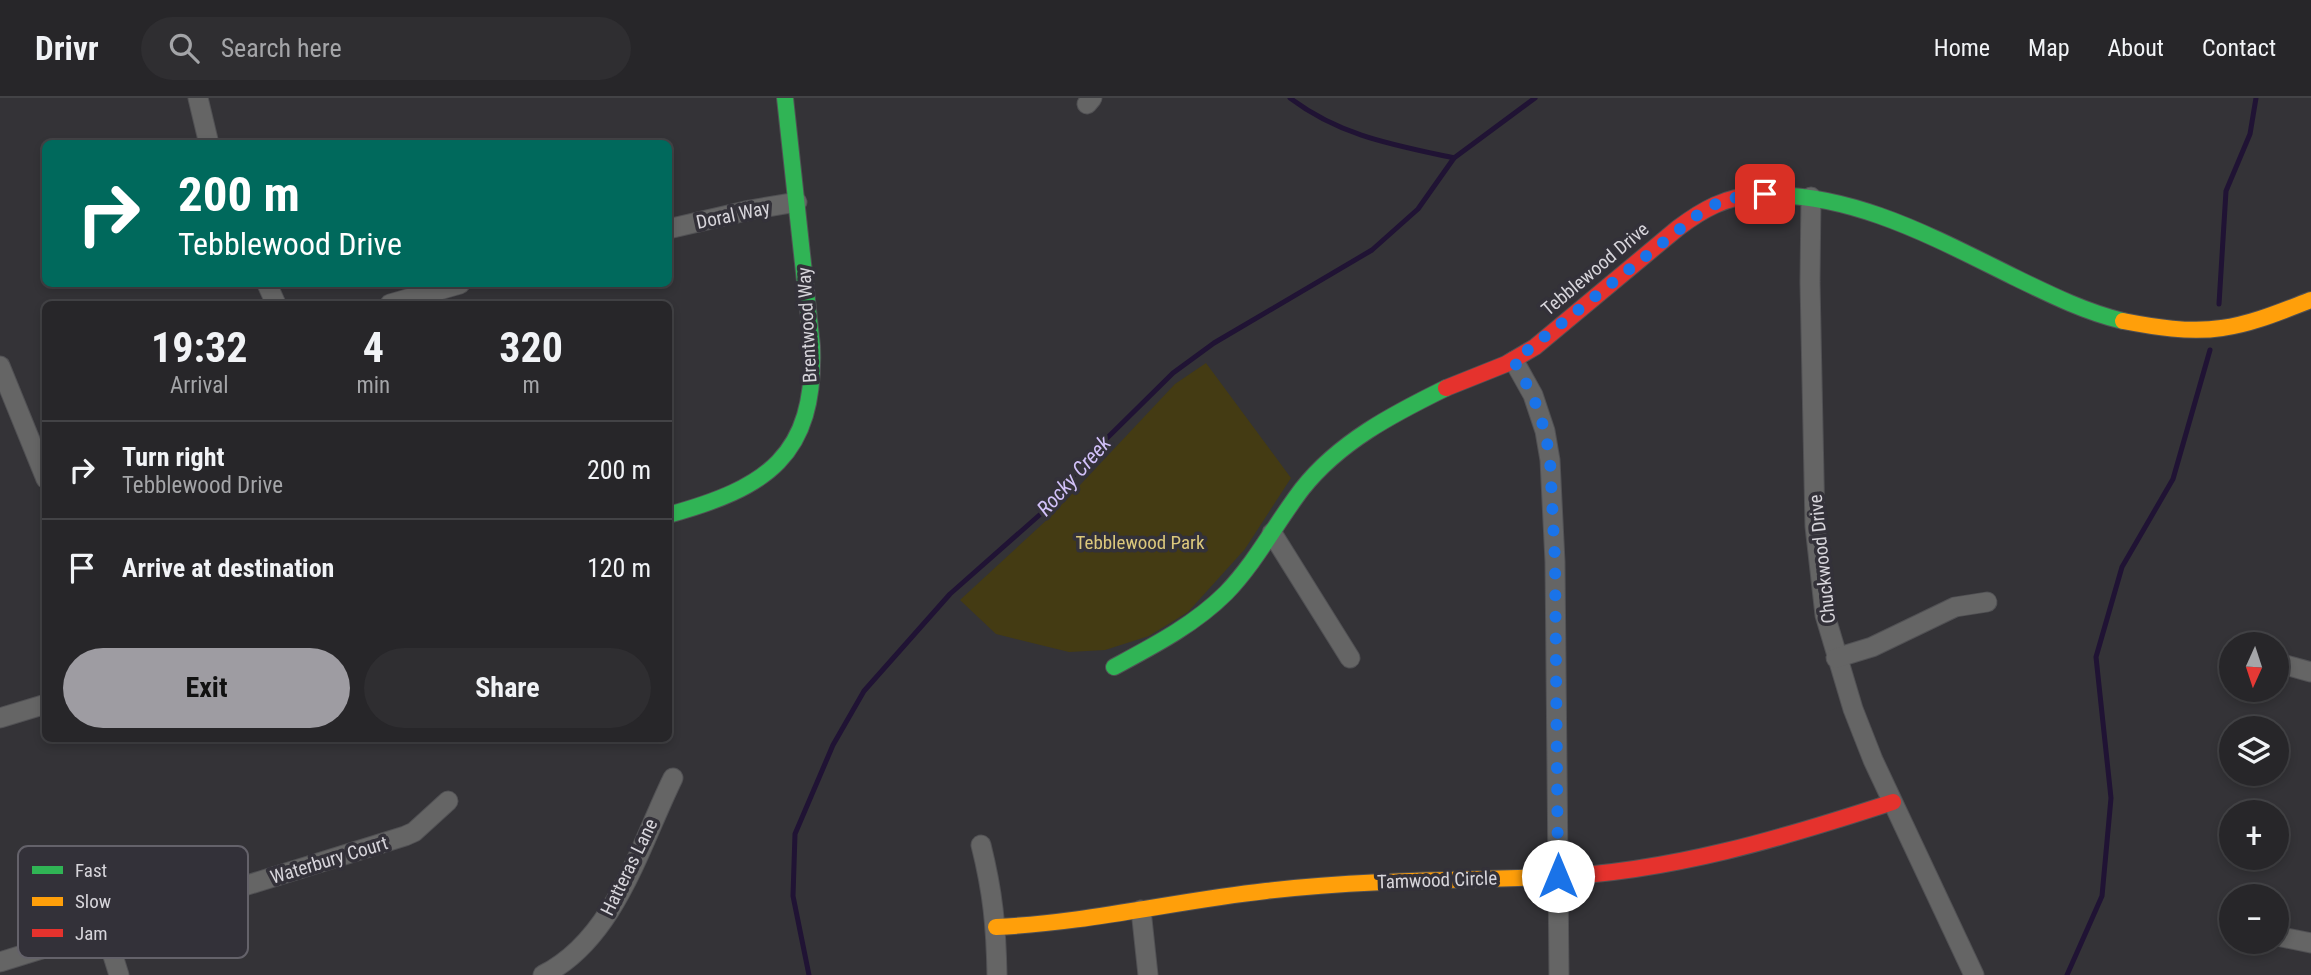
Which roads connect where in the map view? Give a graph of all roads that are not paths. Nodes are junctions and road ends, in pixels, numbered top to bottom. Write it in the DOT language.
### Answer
graph roads {
  1 [pos="198,98"];
  2 [pos="785,98"];
  3 [pos="208,140"];
  4 [pos="1811,197"];
  5 [pos="797,202"];
  6 [pos="672,228"];
  7 [pos="450,287"];
  8 [pos="2311,300"];
  9 [pos="400,301"];
  10 [pos="1514,361"];
  11 [pos="0,366"];
  12 [pos="42,469"];
  13 [pos="672,515"];
  14 [pos="1272,533"];
  15 [pos="1987,602"];
  16 [pos="1350,658"];
  17 [pos="1836,658"];
  18 [pos="2289,666"];
  19 [pos="1114,667"];
  20 [pos="2311,672"];
  21 [pos="42,705"];
  22 [pos="0,718"];
  23 [pos="673,778"];
  24 [pos="448,801"];
  25 [pos="1893,802"];
  26 [pos="981,845"];
  27 [pos="1558,876"];
  28 [pos="248,885"];
  29 [pos="1140,910"];
  30 [pos="996,927"];
  31 [pos="2289,938"];
  32 [pos="2311,943"];
  33 [pos="18,957"];
  34 [pos="114,958"];
  35 [pos="0,962"];
  36 [pos="119,975"];
  37 [pos="543,975"];
  38 [pos="997,975"];
  39 [pos="1148,975"];
  40 [pos="1559,975"];
  41 [pos="1974,975"];
  1 -- 3 [label="street"];
  2 -- 5 [label="street, Brentwood Way"];
  4 -- 8 [label="street, Tebblewood Drive"];
  4 -- 10 [label="street, Tebblewood Drive"];
  4 -- 17 [label="street, Chuckwood Drive"];
  5 -- 6 [label="street, Doral Way"];
  5 -- 13 [label="street, Brentwood Way"];
  7 -- 9 [label="street"];
  10 -- 14 [label="street, Tebblewood Drive"];
  10 -- 27 [label="street"];
  11 -- 12 [label="street"];
  14 -- 16 [label="street"];
  14 -- 19 [label="street, Tebblewood Drive"];
  15 -- 17 [label="street"];
  17 -- 25 [label="street, Chuckwood Drive"];
  18 -- 20 [label="street"];
  21 -- 22 [label="street"];
  23 -- 37 [label="street, Hatteras Lane"];
  24 -- 28 [label="street, Waterbury Court"];
  25 -- 27 [label="street, Tamwood Circle"];
  25 -- 41 [label="street, Chuckwood Drive"];
  26 -- 30 [label="street"];
  27 -- 29 [label="street, Tamwood Circle"];
  27 -- 40 [label="street"];
  29 -- 30 [label="street, Tamwood Circle"];
  29 -- 39 [label="street"];
  30 -- 38 [label="street"];
  31 -- 32 [label="street"];
  33 -- 35 [label="street, Waterbury Court"];
  34 -- 36 [label="street"];
}
